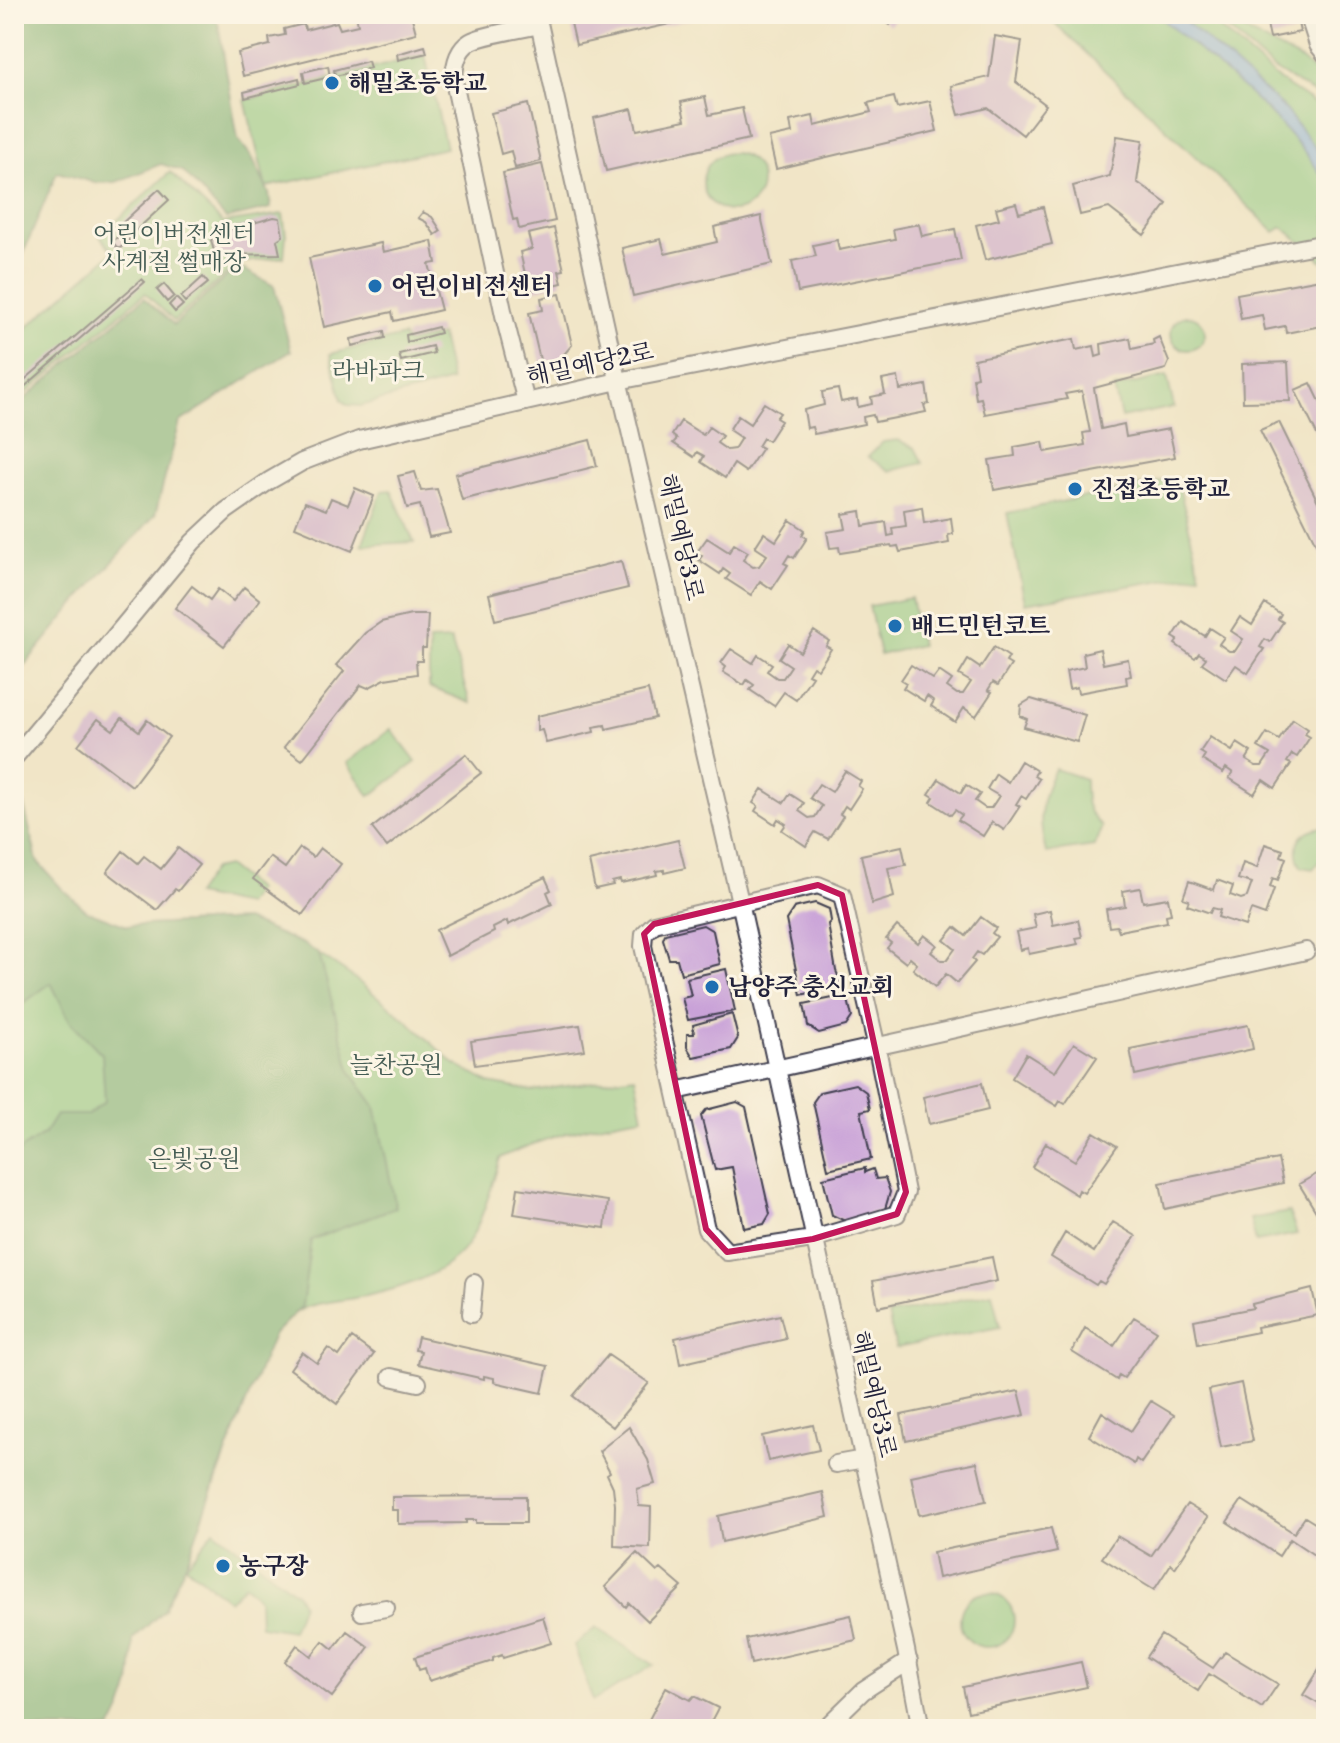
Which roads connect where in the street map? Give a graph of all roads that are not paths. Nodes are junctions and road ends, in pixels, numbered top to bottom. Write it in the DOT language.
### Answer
graph roads {
  1 [pos="1308,14"];
  2 [pos="538,20"];
  3 [pos="1326,55"];
  4 [pos="1326,243"];
  5 [pos="618,381"];
  6 [pos="526,402"];
  7 [pos="14,758"];
  8 [pos="740,902"];
  9 [pos="1306,951"];
  10 [pos="877,1048"];
  11 [pos="775,1070"];
  12 [pos="676,1091"];
  13 [pos="813,1239"];
  14 [pos="474,1283"];
  15 [pos="471,1314"];
  16 [pos="391,1377"];
  17 [pos="418,1383"];
  18 [pos="864,1459"];
  19 [pos="836,1464"];
  20 [pos="386,1608"];
  21 [pos="362,1612"];
  22 [pos="909,1661"];
  23 [pos="824,1729"];
  24 [pos="921,1729"];
  1 -- 3 [label="street"];
  2 -- 5 [label="street, 해밀예당3로"];
  2 -- 6 [label="street"];
  4 -- 5 [label="street, 해밀예당2로"];
  5 -- 6 [label="street, 해밀예당2로"];
  5 -- 8 [label="street, 해밀예당3로"];
  6 -- 7 [label="street, 해밀예당2로"];
  8 -- 10 [label="street"];
  8 -- 11 [label="street, 해밀예당3로"];
  8 -- 12 [label="street"];
  9 -- 10 [label="street"];
  10 -- 11 [label="street"];
  10 -- 13 [label="street"];
  11 -- 12 [label="street"];
  11 -- 13 [label="street, 해밀예당3로"];
  12 -- 13 [label="street"];
  13 -- 18 [label="street, 해밀예당3로"];
  14 -- 15 [label="street"];
  16 -- 17 [label="street"];
  18 -- 19 [label="street"];
  18 -- 22 [label="street, 해밀예당3로"];
  20 -- 21 [label="street"];
  22 -- 23 [label="street"];
  22 -- 24 [label="street, 해밀예당3로"];
}
